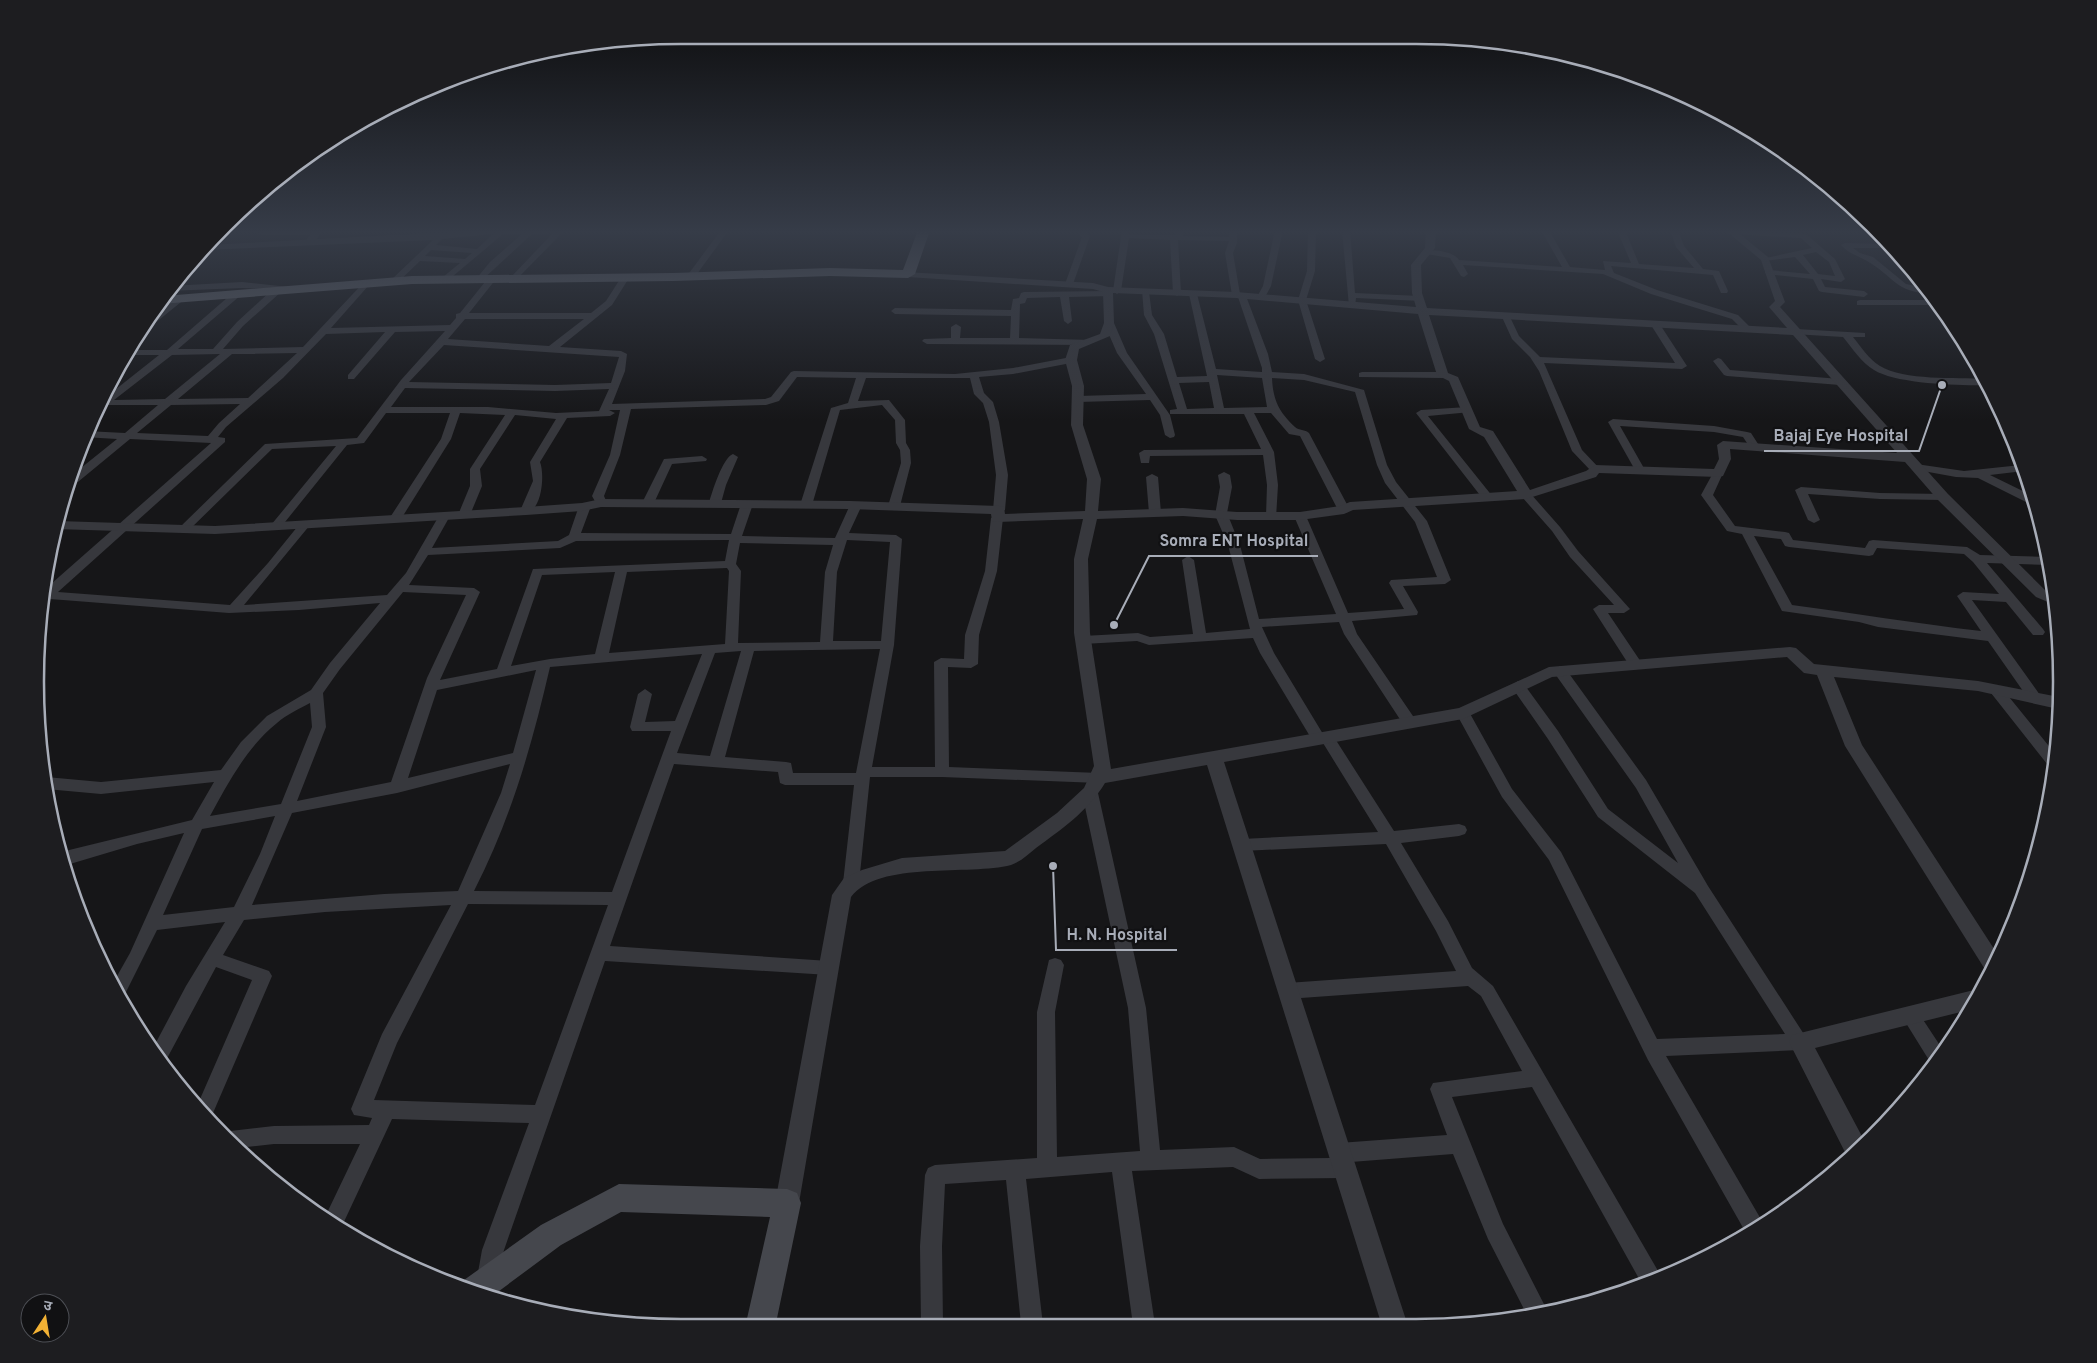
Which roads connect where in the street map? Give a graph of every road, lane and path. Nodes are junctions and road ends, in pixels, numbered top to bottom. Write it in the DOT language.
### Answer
graph roads {
  1 [pos="238,294"];
  2 [pos="242,294"];
  3 [pos="278,294"];
  4 [pos="356,294"];
  5 [pos="475,294"];
  6 [pos="615,294"];
  7 [pos="1034,294"];
  8 [pos="1066,294"];
  9 [pos="1111,294"];
  10 [pos="1145,294"];
  11 [pos="1186,294"];
  12 [pos="1192,294"];
  13 [pos="1263,294"];
  14 [pos="1304,294"];
  15 [pos="1351,294"];
  16 [pos="1419,294"];
  17 [pos="1659,294"];
  18 [pos="1777,294"];
  19 [pos="1842,294"];
  20 [pos="1239,296"];
  21 [pos="1261,297"];
  22 [pos="182,298"];
  23 [pos="172,299"];
  24 [pos="1419,299"];
  25 [pos="1302,300"];
  26 [pos="1352,300"];
  27 [pos="1928,302"];
  28 [pos="895,311"];
  29 [pos="1422,312"];
  30 [pos="1015,313"];
  31 [pos="159,316"];
  32 [pos="459,316"];
  33 [pos="592,316"];
  34 [pos="1506,317"];
  35 [pos="1068,321"];
  36 [pos="1109,323"];
  37 [pos="1656,325"];
  38 [pos="956,327"];
  39 [pos="450,328"];
  40 [pos="393,329"];
  41 [pos="323,330"];
  42 [pos="1748,330"];
  43 [pos="1796,332"];
  44 [pos="1845,334"];
  45 [pos="1862,335"];
  46 [pos="927,341"];
  47 [pos="1014,341"];
  48 [pos="440,342"];
  49 [pos="955,342"];
  50 [pos="1088,342"];
  51 [pos="217,350"];
  52 [pos="231,350"];
  53 [pos="306,350"];
  54 [pos="550,350"];
  55 [pos="171,351"];
  56 [pos="135,353"];
  57 [pos="1072,360"];
  58 [pos="1320,360"];
  59 [pos="1537,360"];
  60 [pos="1718,361"];
  61 [pos="1267,374"];
  62 [pos="862,375"];
  63 [pos="974,375"];
  64 [pos="1362,375"];
  65 [pos="1213,376"];
  66 [pos="1443,376"];
  67 [pos="352,377"];
  68 [pos="1172,380"];
  69 [pos="1978,381"];
  70 [pos="1840,382"];
  71 [pos="402,385"];
  72 [pos="615,386"];
  73 [pos="111,397"];
  74 [pos="1152,397"];
  75 [pos="1078,399"];
  76 [pos="250,401"];
  77 [pos="169,402"];
  78 [pos="108,403"];
  79 [pos="852,405"];
  80 [pos="384,410"];
  81 [pos="456,410"];
  82 [pos="625,410"];
  83 [pos="1219,410"];
  84 [pos="1248,410"];
  85 [pos="1273,410"];
  86 [pos="1467,410"];
  87 [pos="604,411"];
  88 [pos="511,412"];
  89 [pos="1163,412"];
  90 [pos="1183,412"];
  91 [pos="564,415"];
  92 [pos="93,435"];
  93 [pos="1170,435"];
  94 [pos="128,437"];
  95 [pos="211,440"];
  96 [pos="344,442"];
  97 [pos="1755,447"];
  98 [pos="1269,452"];
  99 [pos="733,458"];
  100 [pos="702,459"];
  101 [pos="1145,460"];
  102 [pos="1912,463"];
  103 [pos="2016,467"];
  104 [pos="1595,469"];
  105 [pos="1640,470"];
  106 [pos="1718,473"];
  107 [pos="1978,474"];
  108 [pos="1224,475"];
  109 [pos="78,477"];
  110 [pos="1152,477"];
  111 [pos="1526,494"];
  112 [pos="1943,497"];
  113 [pos="2026,497"];
  114 [pos="1487,498"];
  115 [pos="601,502"];
  116 [pos="648,503"];
  117 [pos="715,503"];
  118 [pos="1405,503"];
  119 [pos="747,504"];
  120 [pos="806,504"];
  121 [pos="856,505"];
  122 [pos="585,506"];
  123 [pos="894,506"];
  124 [pos="1344,510"];
  125 [pos="526,511"];
  126 [pos="1155,513"];
  127 [pos="998,514"];
  128 [pos="464,515"];
  129 [pos="1222,515"];
  130 [pos="444,516"];
  131 [pos="1091,516"];
  132 [pos="1272,516"];
  133 [pos="1300,516"];
  134 [pos="395,519"];
  135 [pos="1814,520"];
  136 [pos="306,523"];
  137 [pos="63,525"];
  138 [pos="277,525"];
  139 [pos="125,527"];
  140 [pos="184,529"];
  141 [pos="1746,531"];
  142 [pos="574,537"];
  143 [pos="735,539"];
  144 [pos="841,539"];
  145 [pos="424,552"];
  146 [pos="1977,559"];
  147 [pos="1188,560"];
  148 [pos="2007,560"];
  149 [pos="2042,561"];
  150 [pos="730,564"];
  151 [pos="622,569"];
  152 [pos="50,590"];
  153 [pos="396,593"];
  154 [pos="49,596"];
  155 [pos="2010,598"];
  156 [pos="2048,598"];
  157 [pos="234,608"];
  158 [pos="1343,616"];
  159 [pos="1256,629"];
  160 [pos="2038,632"];
  161 [pos="1200,637"];
  162 [pos="1992,637"];
  163 [pos="1083,640"];
  164 [pos="888,645"];
  165 [pos="826,646"];
  166 [pos="749,647"];
  167 [pos="731,648"];
  168 [pos="710,650"];
  169 [pos="601,658"];
  170 [pos="544,664"];
  171 [pos="1636,665"];
  172 [pos="1823,670"];
  173 [pos="1560,671"];
  174 [pos="502,674"];
  175 [pos="432,686"];
  176 [pos="1518,686"];
  177 [pos="1996,690"];
  178 [pos="316,693"];
  179 [pos="645,694"];
  180 [pos="2035,698"];
  181 [pos="2053,702"];
  182 [pos="1463,713"];
  183 [pos="1410,723"];
  184 [pos="680,726"];
  185 [pos="1323,738"];
  186 [pos="520,756"];
  187 [pos="2049,756"];
  188 [pos="668,758"];
  189 [pos="1214,758"];
  190 [pos="716,761"];
  191 [pos="942,772"];
  192 [pos="225,775"];
  193 [pos="862,776"];
  194 [pos="1099,778"];
  195 [pos="52,784"];
  196 [pos="397,787"];
  197 [pos="1090,794"];
  198 [pos="287,808"];
  199 [pos="197,823"];
  200 [pos="1459,830"];
  201 [pos="1390,838"];
  202 [pos="1242,845"];
  203 [pos="69,858"];
  204 [pos="851,883"];
  205 [pos="1702,891"];
  206 [pos="463,897"];
  207 [pos="618,899"];
  208 [pos="240,912"];
  209 [pos="151,924"];
  210 [pos="599,953"];
  211 [pos="212,958"];
  212 [pos="1989,959"];
  213 [pos="1055,965"];
  214 [pos="829,968"];
  215 [pos="1472,978"];
  216 [pos="121,984"];
  217 [pos="1288,991"];
  218 [pos="1968,1001"];
  219 [pos="1910,1015"];
  220 [pos="1800,1042"];
  221 [pos="1652,1048"];
  222 [pos="161,1050"];
  223 [pos="1934,1053"];
  224 [pos="1537,1078"];
  225 [pos="207,1107"];
  226 [pos="386,1110"];
  227 [pos="543,1114"];
  228 [pos="375,1134"];
  229 [pos="237,1138"];
  230 [pos="1459,1144"];
  231 [pos="1853,1144"];
  232 [pos="1151,1160"];
  233 [pos="1342,1161"];
  234 [pos="1121,1162"];
  235 [pos="1047,1167"];
  236 [pos="1015,1169"];
  237 [pos="787,1203"];
  238 [pos="335,1217"];
  239 [pos="1752,1223"];
  240 [pos="1649,1275"];
  241 [pos="482,1287"];
  242 [pos="1535,1308"];
  243 [pos="762,1319"];
  244 [pos="932,1319"];
  245 [pos="1031,1319"];
  246 [pos="1143,1319"];
  247 [pos="1393,1319"];
  1 -- 2 [label="highway"];
  1 -- 22 [label="highway"];
  1 -- 55 [label="street"];
  3 -- 51 [label="street"];
  4 -- 41 [label="street"];
  5 -- 32 [label="street"];
  6 -- 33 [label="street"];
  7 -- 30 [label="street"];
  8 -- 35 [label="street"];
  9 -- 36 [label="street"];
  10 -- 68 [label="street"];
  11 -- 12 [label="street"];
  12 -- 20 [label="street"];
  12 -- 65 [label="street"];
  13 -- 21 [label="street"];
  14 -- 25 [label="street"];
  15 -- 26 [label="street"];
  16 -- 24 [label="street"];
  17 -- 42 [label="street"];
  18 -- 43 [label="street"];
  19 -- 27 [label="street"];
  20 -- 21 [label="street"];
  20 -- 61 [label="street"];
  21 -- 25 [label="street"];
  22 -- 23 [label="highway"];
  22 -- 31 [label="street"];
  24 -- 26 [label="street"];
  24 -- 29 [label="street"];
  25 -- 26 [label="street"];
  25 -- 58 [label="street"];
  26 -- 29 [label="street"];
  28 -- 30 [label="street"];
  29 -- 34 [label="street"];
  29 -- 66 [label="street"];
  30 -- 47 [label="street"];
  32 -- 33 [label="street"];
  32 -- 39 [label="street"];
  33 -- 54 [label="street"];
  34 -- 37 [label="street"];
  34 -- 59 [label="street"];
  36 -- 50 [label="street"];
  36 -- 74 [label="street"];
  37 -- 42 [label="street"];
  37 -- 59 [label="street"];
  38 -- 49 [label="street"];
  39 -- 40 [label="street"];
  39 -- 48 [label="street"];
  40 -- 41 [label="street"];
  40 -- 67 [label="street"];
  41 -- 53 [label="street"];
  42 -- 43 [label="street"];
  43 -- 44 [label="street"];
  43 -- 70 [label="street"];
  44 -- 45 [label="street"];
  44 -- 69 [label="street"];
  46 -- 49 [label="street"];
  47 -- 49 [label="street"];
  47 -- 50 [label="street"];
  48 -- 54 [label="street"];
  48 -- 71 [label="street"];
  50 -- 57 [label="street"];
  51 -- 52 [label="street"];
  51 -- 55 [label="street"];
  52 -- 53 [label="street"];
  52 -- 77 [label="street"];
  53 -- 76 [label="street"];
  54 -- 72 [label="street"];
  55 -- 56 [label="street"];
  55 -- 73 [label="street"];
  57 -- 63 [label="street"];
  57 -- 75 [label="street"];
  59 -- 104 [label="street"];
  60 -- 70 [label="street"];
  61 -- 65 [label="street"];
  61 -- 85 [label="street"];
  61 -- 118 [label="street"];
  62 -- 63 [label="street"];
  62 -- 79 [label="street"];
  62 -- 82 [label="street"];
  63 -- 127 [label="street"];
  64 -- 66 [label="street"];
  65 -- 68 [label="street"];
  65 -- 83 [label="street"];
  66 -- 86 [label="street"];
  68 -- 90 [label="street"];
  70 -- 102 [label="street"];
  71 -- 72 [label="street"];
  71 -- 80 [label="street"];
  72 -- 87 [label="street"];
  74 -- 75 [label="street"];
  74 -- 89 [label="street"];
  75 -- 131 [label="street"];
  76 -- 77 [label="street"];
  76 -- 95 [label="street"];
  77 -- 78 [label="street"];
  77 -- 94 [label="street"];
  79 -- 120 [label="street"];
  79 -- 123 [label="street"];
  80 -- 81 [label="street"];
  80 -- 96 [label="street"];
  81 -- 88 [label="street"];
  81 -- 134 [label="street"];
  82 -- 87 [label="street"];
  82 -- 115 [label="street"];
  83 -- 84 [label="street"];
  83 -- 90 [label="street"];
  84 -- 85 [label="street"];
  84 -- 98 [label="street"];
  85 -- 124 [label="street"];
  86 -- 111 [label="street"];
  86 -- 114 [label="street"];
  87 -- 91 [label="street"];
  88 -- 91 [label="street"];
  88 -- 128 [label="street"];
  89 -- 90 [label="street"];
  89 -- 93 [label="street"];
  91 -- 125 [label="street"];
  92 -- 94 [label="street"];
  94 -- 95 [label="street"];
  94 -- 109 [label="street"];
  95 -- 139 [label="street"];
  96 -- 138 [label="street"];
  96 -- 140 [label="street"];
  97 -- 102 [label="street"];
  97 -- 105 [label="street"];
  97 -- 106 [label="street"];
  98 -- 101 [label="street"];
  98 -- 132 [label="street"];
  99 -- 117 [label="street"];
  100 -- 116 [label="street"];
  102 -- 107 [label="street"];
  102 -- 112 [label="street"];
  103 -- 107 [label="street"];
  104 -- 105 [label="street"];
  104 -- 111 [label="street"];
  105 -- 106 [label="street"];
  106 -- 141 [label="street"];
  107 -- 113 [label="street"];
  108 -- 129 [label="street"];
  110 -- 126 [label="street"];
  111 -- 114 [label="street"];
  111 -- 171 [label="street"];
  112 -- 135 [label="street"];
  112 -- 148 [label="street"];
  114 -- 118 [label="street"];
  115 -- 116 [label="street"];
  115 -- 122 [label="street"];
  116 -- 117 [label="street"];
  117 -- 119 [label="street"];
  118 -- 124 [label="street"];
  118 -- 158 [label="street"];
  119 -- 120 [label="street"];
  119 -- 143 [label="street"];
  120 -- 121 [label="street"];
  121 -- 123 [label="street"];
  121 -- 144 [label="street"];
  122 -- 125 [label="street"];
  122 -- 142 [label="street"];
  123 -- 127 [label="street"];
  124 -- 133 [label="street"];
  125 -- 128 [label="street"];
  126 -- 129 [label="street"];
  126 -- 131 [label="street"];
  127 -- 131 [label="street"];
  127 -- 191 [label="street"];
  128 -- 130 [label="street"];
  129 -- 132 [label="street"];
  129 -- 159 [label="street"];
  130 -- 134 [label="street"];
  130 -- 145 [label="street"];
  131 -- 163 [label="street"];
  132 -- 133 [label="street"];
  133 -- 158 [label="street"];
  134 -- 136 [label="street"];
  136 -- 138 [label="street"];
  136 -- 157 [label="street"];
  137 -- 139 [label="street"];
  138 -- 140 [label="street"];
  139 -- 140 [label="street"];
  139 -- 152 [label="street"];
  141 -- 146 [label="street"];
  141 -- 162 [label="street"];
  142 -- 143 [label="street"];
  142 -- 145 [label="street"];
  143 -- 144 [label="street"];
  143 -- 150 [label="street"];
  144 -- 164 [label="street"];
  144 -- 165 [label="street"];
  145 -- 153 [label="street"];
  146 -- 148 [label="street"];
  146 -- 155 [label="street"];
  147 -- 161 [label="street"];
  148 -- 149 [label="street"];
  148 -- 156 [label="street"];
  150 -- 151 [label="street"];
  150 -- 167 [label="street"];
  151 -- 169 [label="street"];
  151 -- 174 [label="street"];
  153 -- 157 [label="street"];
  153 -- 175 [label="street"];
  153 -- 178 [label="street"];
  154 -- 157 [label="street"];
  155 -- 160 [label="street"];
  155 -- 162 [label="street"];
  158 -- 159 [label="street"];
  158 -- 183 [label="street"];
  159 -- 161 [label="street"];
  159 -- 185 [label="street"];
  161 -- 163 [label="street"];
  162 -- 180 [label="street"];
  163 -- 194 [label="street"];
  164 -- 165 [label="street"];
  164 -- 193 [label="street"];
  165 -- 166 [label="street"];
  166 -- 167 [label="street"];
  166 -- 190 [label="street"];
  167 -- 168 [label="street"];
  168 -- 169 [label="street"];
  168 -- 184 [label="street"];
  169 -- 170 [label="street"];
  170 -- 174 [label="street"];
  170 -- 186 [label="street"];
  171 -- 172 [label="street"];
  171 -- 173 [label="street"];
  172 -- 177 [label="street"];
  172 -- 212 [label="street"];
  173 -- 176 [label="street"];
  173 -- 205 [label="street"];
  174 -- 175 [label="street"];
  175 -- 196 [label="street"];
  176 -- 182 [label="street"];
  176 -- 205 [label="street"];
  177 -- 180 [label="street"];
  177 -- 187 [label="street"];
  178 -- 192 [label="street"];
  178 -- 198 [label="street"];
  179 -- 184 [label="street"];
  180 -- 181 [label="street"];
  182 -- 183 [label="street"];
  182 -- 221 [label="street"];
  183 -- 185 [label="street"];
  184 -- 188 [label="street"];
  185 -- 189 [label="street"];
  185 -- 201 [label="street"];
  186 -- 196 [label="street"];
  186 -- 206 [label="street"];
  188 -- 190 [label="street"];
  188 -- 207 [label="street"];
  189 -- 194 [label="street"];
  189 -- 202 [label="street"];
  190 -- 193 [label="street"];
  191 -- 193 [label="street"];
  191 -- 194 [label="street"];
  192 -- 195 [label="street"];
  192 -- 199 [label="street"];
  193 -- 204 [label="street"];
  194 -- 197 [label="street"];
  196 -- 198 [label="street"];
  197 -- 204 [label="street"];
  197 -- 232 [label="street"];
  198 -- 199 [label="street"];
  198 -- 208 [label="street"];
  199 -- 203 [label="street"];
  199 -- 209 [label="street"];
  200 -- 201 [label="street"];
  201 -- 202 [label="street"];
  201 -- 215 [label="street"];
  202 -- 217 [label="street"];
  204 -- 214 [label="street"];
  205 -- 220 [label="street"];
  206 -- 207 [label="street"];
  206 -- 208 [label="street"];
  206 -- 226 [label="street"];
  207 -- 210 [label="street"];
  208 -- 209 [label="street"];
  208 -- 211 [label="street"];
  209 -- 216 [label="street"];
  210 -- 214 [label="street"];
  210 -- 227 [label="street"];
  211 -- 222 [label="street"];
  211 -- 225 [label="street"];
  213 -- 235 [label="street"];
  214 -- 237 [label="street"];
  215 -- 217 [label="street"];
  215 -- 224 [label="street"];
  217 -- 233 [label="street"];
  218 -- 219 [label="street"];
  219 -- 220 [label="street"];
  219 -- 223 [label="street"];
  220 -- 221 [label="street"];
  220 -- 231 [label="street"];
  221 -- 239 [label="street"];
  224 -- 230 [label="street"];
  224 -- 240 [label="street"];
  226 -- 227 [label="street"];
  226 -- 228 [label="street"];
  227 -- 241 [label="street"];
  228 -- 229 [label="street"];
  228 -- 238 [label="street"];
  230 -- 233 [label="street"];
  230 -- 242 [label="street"];
  232 -- 233 [label="street"];
  232 -- 234 [label="street"];
  233 -- 247 [label="street"];
  234 -- 235 [label="street"];
  234 -- 246 [label="street"];
  235 -- 236 [label="street"];
  236 -- 244 [label="street"];
  236 -- 245 [label="street"];
  237 -- 241 [label="main road"];
  237 -- 243 [label="main road"];
}
